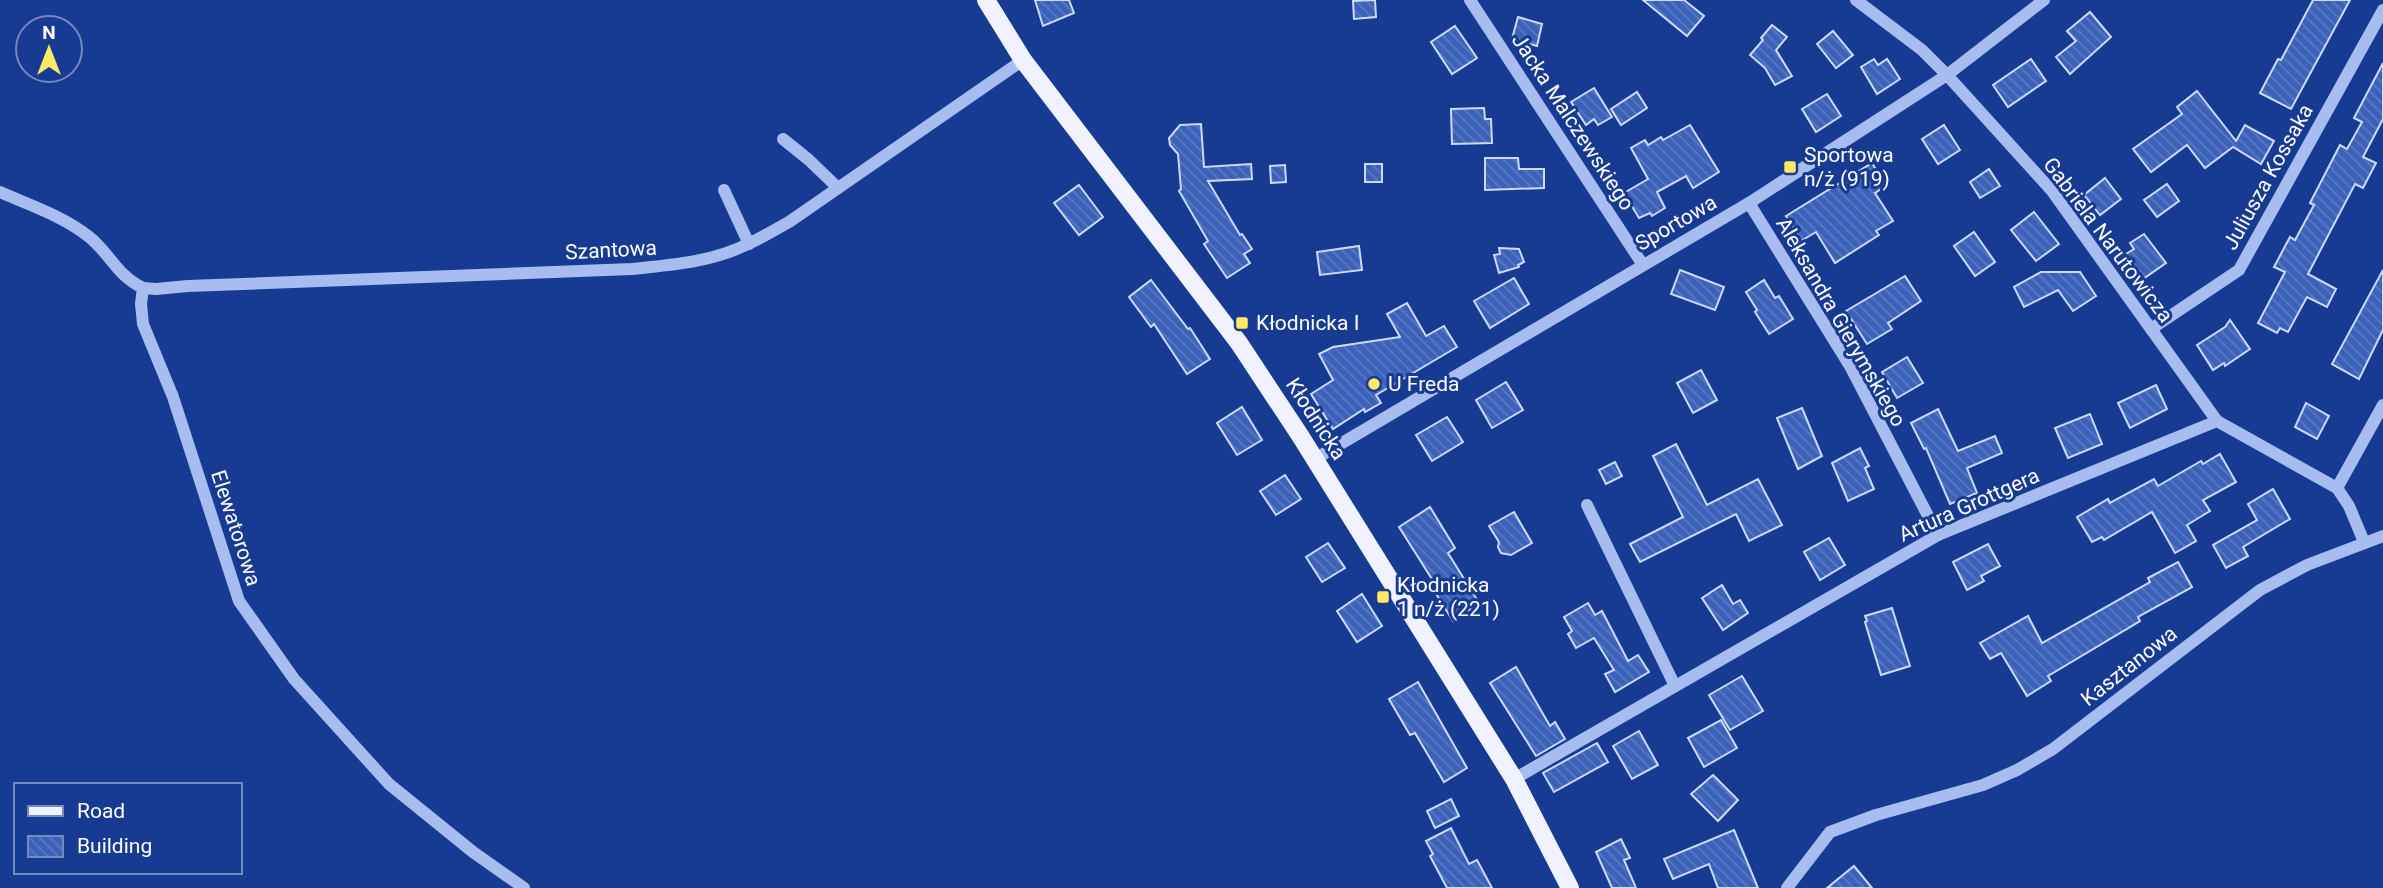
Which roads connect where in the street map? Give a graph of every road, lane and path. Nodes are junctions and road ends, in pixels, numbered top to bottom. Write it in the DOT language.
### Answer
graph roads {
  1 [pos="986,0"];
  2 [pos="1470,0"];
  3 [pos="1856,0"];
  4 [pos="2044,0"];
  5 [pos="2383,10"];
  6 [pos="1023,60"];
  7 [pos="1948,75"];
  8 [pos="783,139"];
  9 [pos="838,188"];
  10 [pos="724,190"];
  11 [pos="0,192"];
  12 [pos="1749,203"];
  13 [pos="749,244"];
  14 [pos="1643,265"];
  15 [pos="143,288"];
  16 [pos="2151,329"];
  17 [pos="2383,405"];
  18 [pos="2217,421"];
  19 [pos="1315,459"];
  20 [pos="2337,488"];
  21 [pos="1587,505"];
  22 [pos="1938,535"];
  23 [pos="2383,536"];
  24 [pos="2364,542"];
  25 [pos="1675,686"];
  26 [pos="1514,779"];
  27 [pos="524,888"];
  28 [pos="1570,888"];
  29 [pos="1787,888"];
  1 -- 6 [label="main road, Kłodnicka"];
  2 -- 14 [label="street, Jacka Malczewskiego"];
  3 -- 7 [label="street, Gabriela Narutowicza"];
  4 -- 7 [label="street, Sportowa"];
  5 -- 16 [label="street, Juliusza Kossaka"];
  6 -- 9 [label="street, Szantowa"];
  6 -- 19 [label="main road, Kłodnicka"];
  7 -- 12 [label="street, Sportowa"];
  7 -- 16 [label="street, Gabriela Narutowicza"];
  8 -- 9 [label="street"];
  9 -- 13 [label="street, Szantowa"];
  10 -- 13 [label="street"];
  11 -- 15 [label="street"];
  12 -- 14 [label="street, Sportowa"];
  12 -- 22 [label="street, Aleksandra Gierymskiego"];
  13 -- 15 [label="street, Szantowa"];
  14 -- 19 [label="street, Sportowa"];
  15 -- 27 [label="street, Elewatorowa"];
  16 -- 18 [label="street, Gabriela Narutowicza"];
  17 -- 20 [label="street"];
  18 -- 20 [label="street, Gabriela Narutowicza"];
  18 -- 22 [label="street, Artura Grottgera"];
  19 -- 26 [label="main road, Kłodnicka"];
  20 -- 24 [label="street"];
  21 -- 25 [label="street"];
  22 -- 25 [label="street, Artura Grottgera"];
  23 -- 24 [label="street, Kasztanowa"];
  24 -- 29 [label="street, Kasztanowa"];
  25 -- 26 [label="street, Artura Grottgera"];
  26 -- 28 [label="main road, Kłodnicka"];
}
